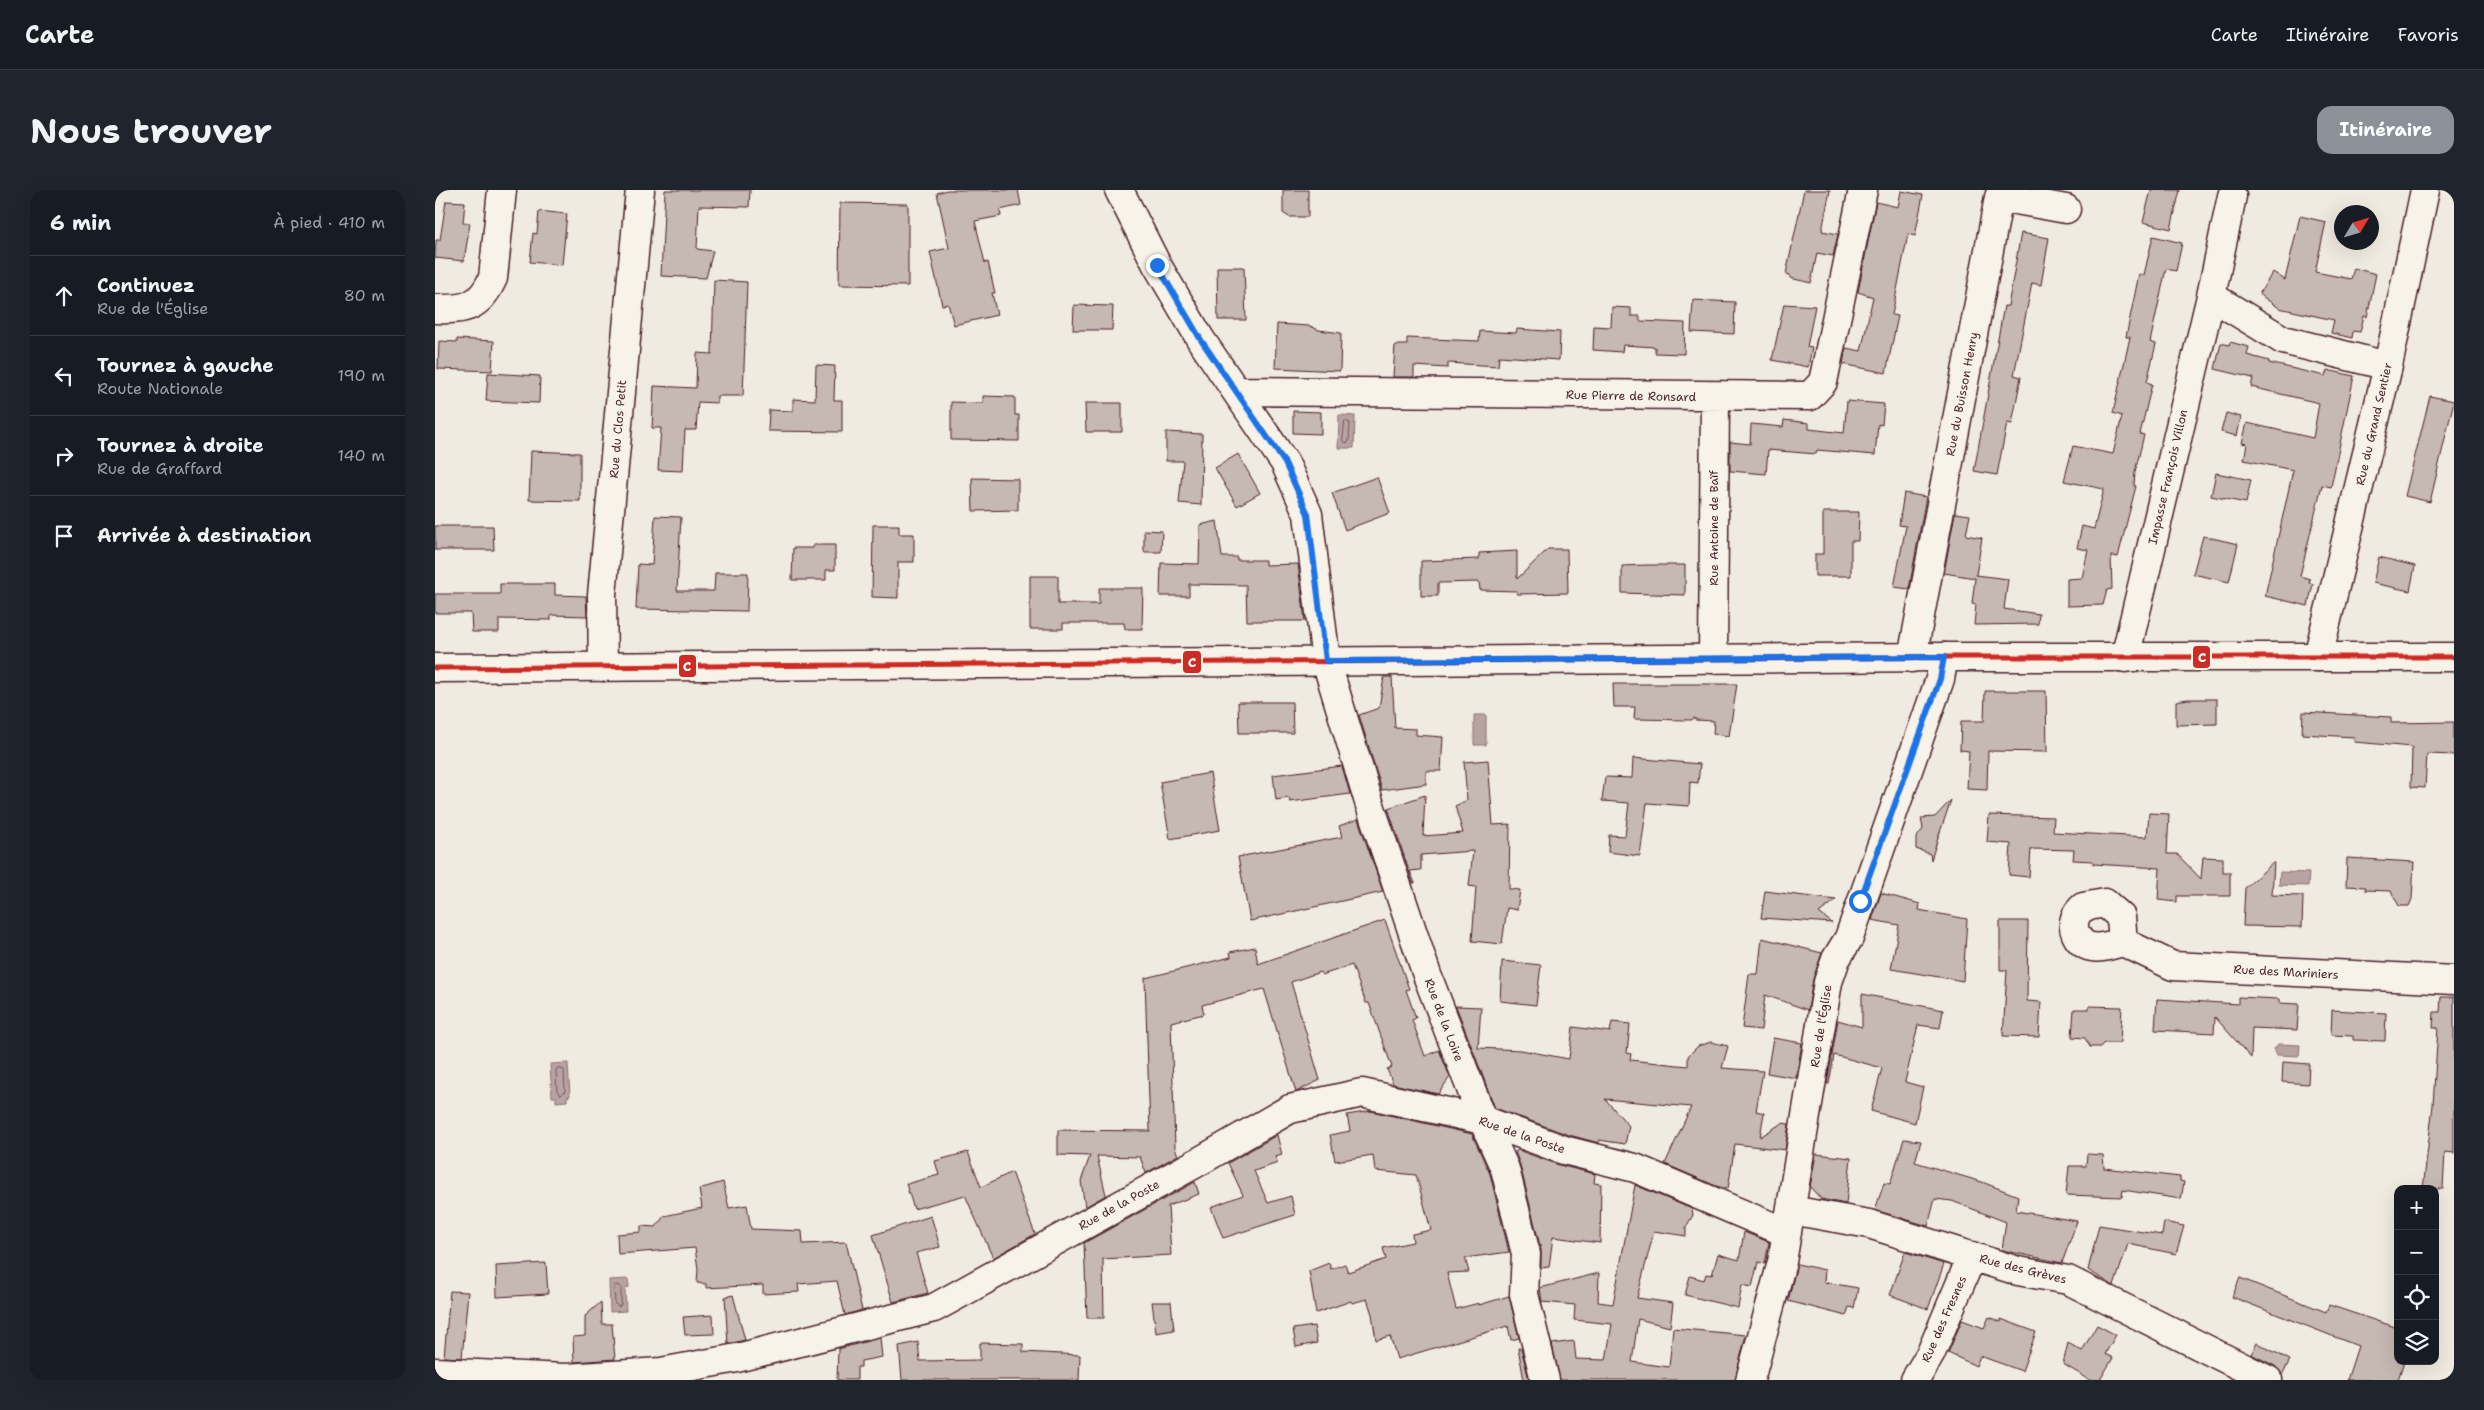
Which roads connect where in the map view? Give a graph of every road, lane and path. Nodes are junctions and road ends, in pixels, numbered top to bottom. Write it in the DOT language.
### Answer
graph roads {
  1 [pos="502,190"];
  2 [pos="640,190"];
  3 [pos="1119,190"];
  4 [pos="1863,190"];
  5 [pos="2425,190"];
  6 [pos="2232,196"];
  7 [pos="2066,209"];
  8 [pos="2211,296"];
  9 [pos="435,309"];
  10 [pos="2388,366"];
  11 [pos="1236,391"];
  12 [pos="1715,397"];
  13 [pos="1944,657"];
  14 [pos="2318,657"];
  15 [pos="2454,657"];
  16 [pos="1913,658"];
  17 [pos="2125,658"];
  18 [pos="1713,659"];
  19 [pos="1326,661"];
  20 [pos="603,667"];
  21 [pos="435,668"];
  22 [pos="2123,942"];
  23 [pos="2454,980"];
  24 [pos="1483,1120"];
  25 [pos="1789,1222"];
  26 [pos="1972,1256"];
  27 [pos="435,1372"];
  28 [pos="661,1376"];
  29 [pos="1545,1380"];
  30 [pos="1750,1380"];
  31 [pos="1915,1380"];
  32 [pos="2268,1380"];
  1 -- 9 [label="street"];
  2 -- 20 [label="street, Rue du Clos Petit"];
  3 -- 11 [label="street, Rue de la Loire"];
  4 -- 12 [label="street, Rue Pierre de Ronsard"];
  5 -- 10 [label="street, Rue du Grand Sentier"];
  6 -- 8 [label="street, Impasse François Villon"];
  7 -- 16 [label="street, Rue du Buisson Henry"];
  8 -- 10 [label="street"];
  8 -- 17 [label="street, Impasse François Villon"];
  10 -- 14 [label="street, Rue du Grand Sentier"];
  11 -- 12 [label="street, Rue Pierre de Ronsard"];
  11 -- 19 [label="street, Rue de la Loire"];
  12 -- 18 [label="street, Rue Antoine de Baïf"];
  13 -- 16 [label="street"];
  13 -- 17 [label="street"];
  13 -- 25 [label="street, Rue de l'Église"];
  14 -- 15 [label="street"];
  14 -- 17 [label="street"];
  16 -- 18 [label="street"];
  18 -- 19 [label="street"];
  19 -- 20 [label="street"];
  19 -- 24 [label="street, Rue de la Loire"];
  20 -- 21 [label="street"];
  22 -- 23 [label="street, Rue des Mariniers"];
  24 -- 25 [label="street, Rue de la Poste"];
  24 -- 28 [label="street, Rue de la Poste"];
  24 -- 29 [label="street, Rue de la Loire"];
  25 -- 26 [label="street, Rue des Grèves"];
  25 -- 30 [label="street, Rue de l'Église"];
  26 -- 31 [label="street, Rue des Fresnes"];
  26 -- 32 [label="street, Rue des Grèves"];
  27 -- 28 [label="street, Rue de la Poste"];
}
